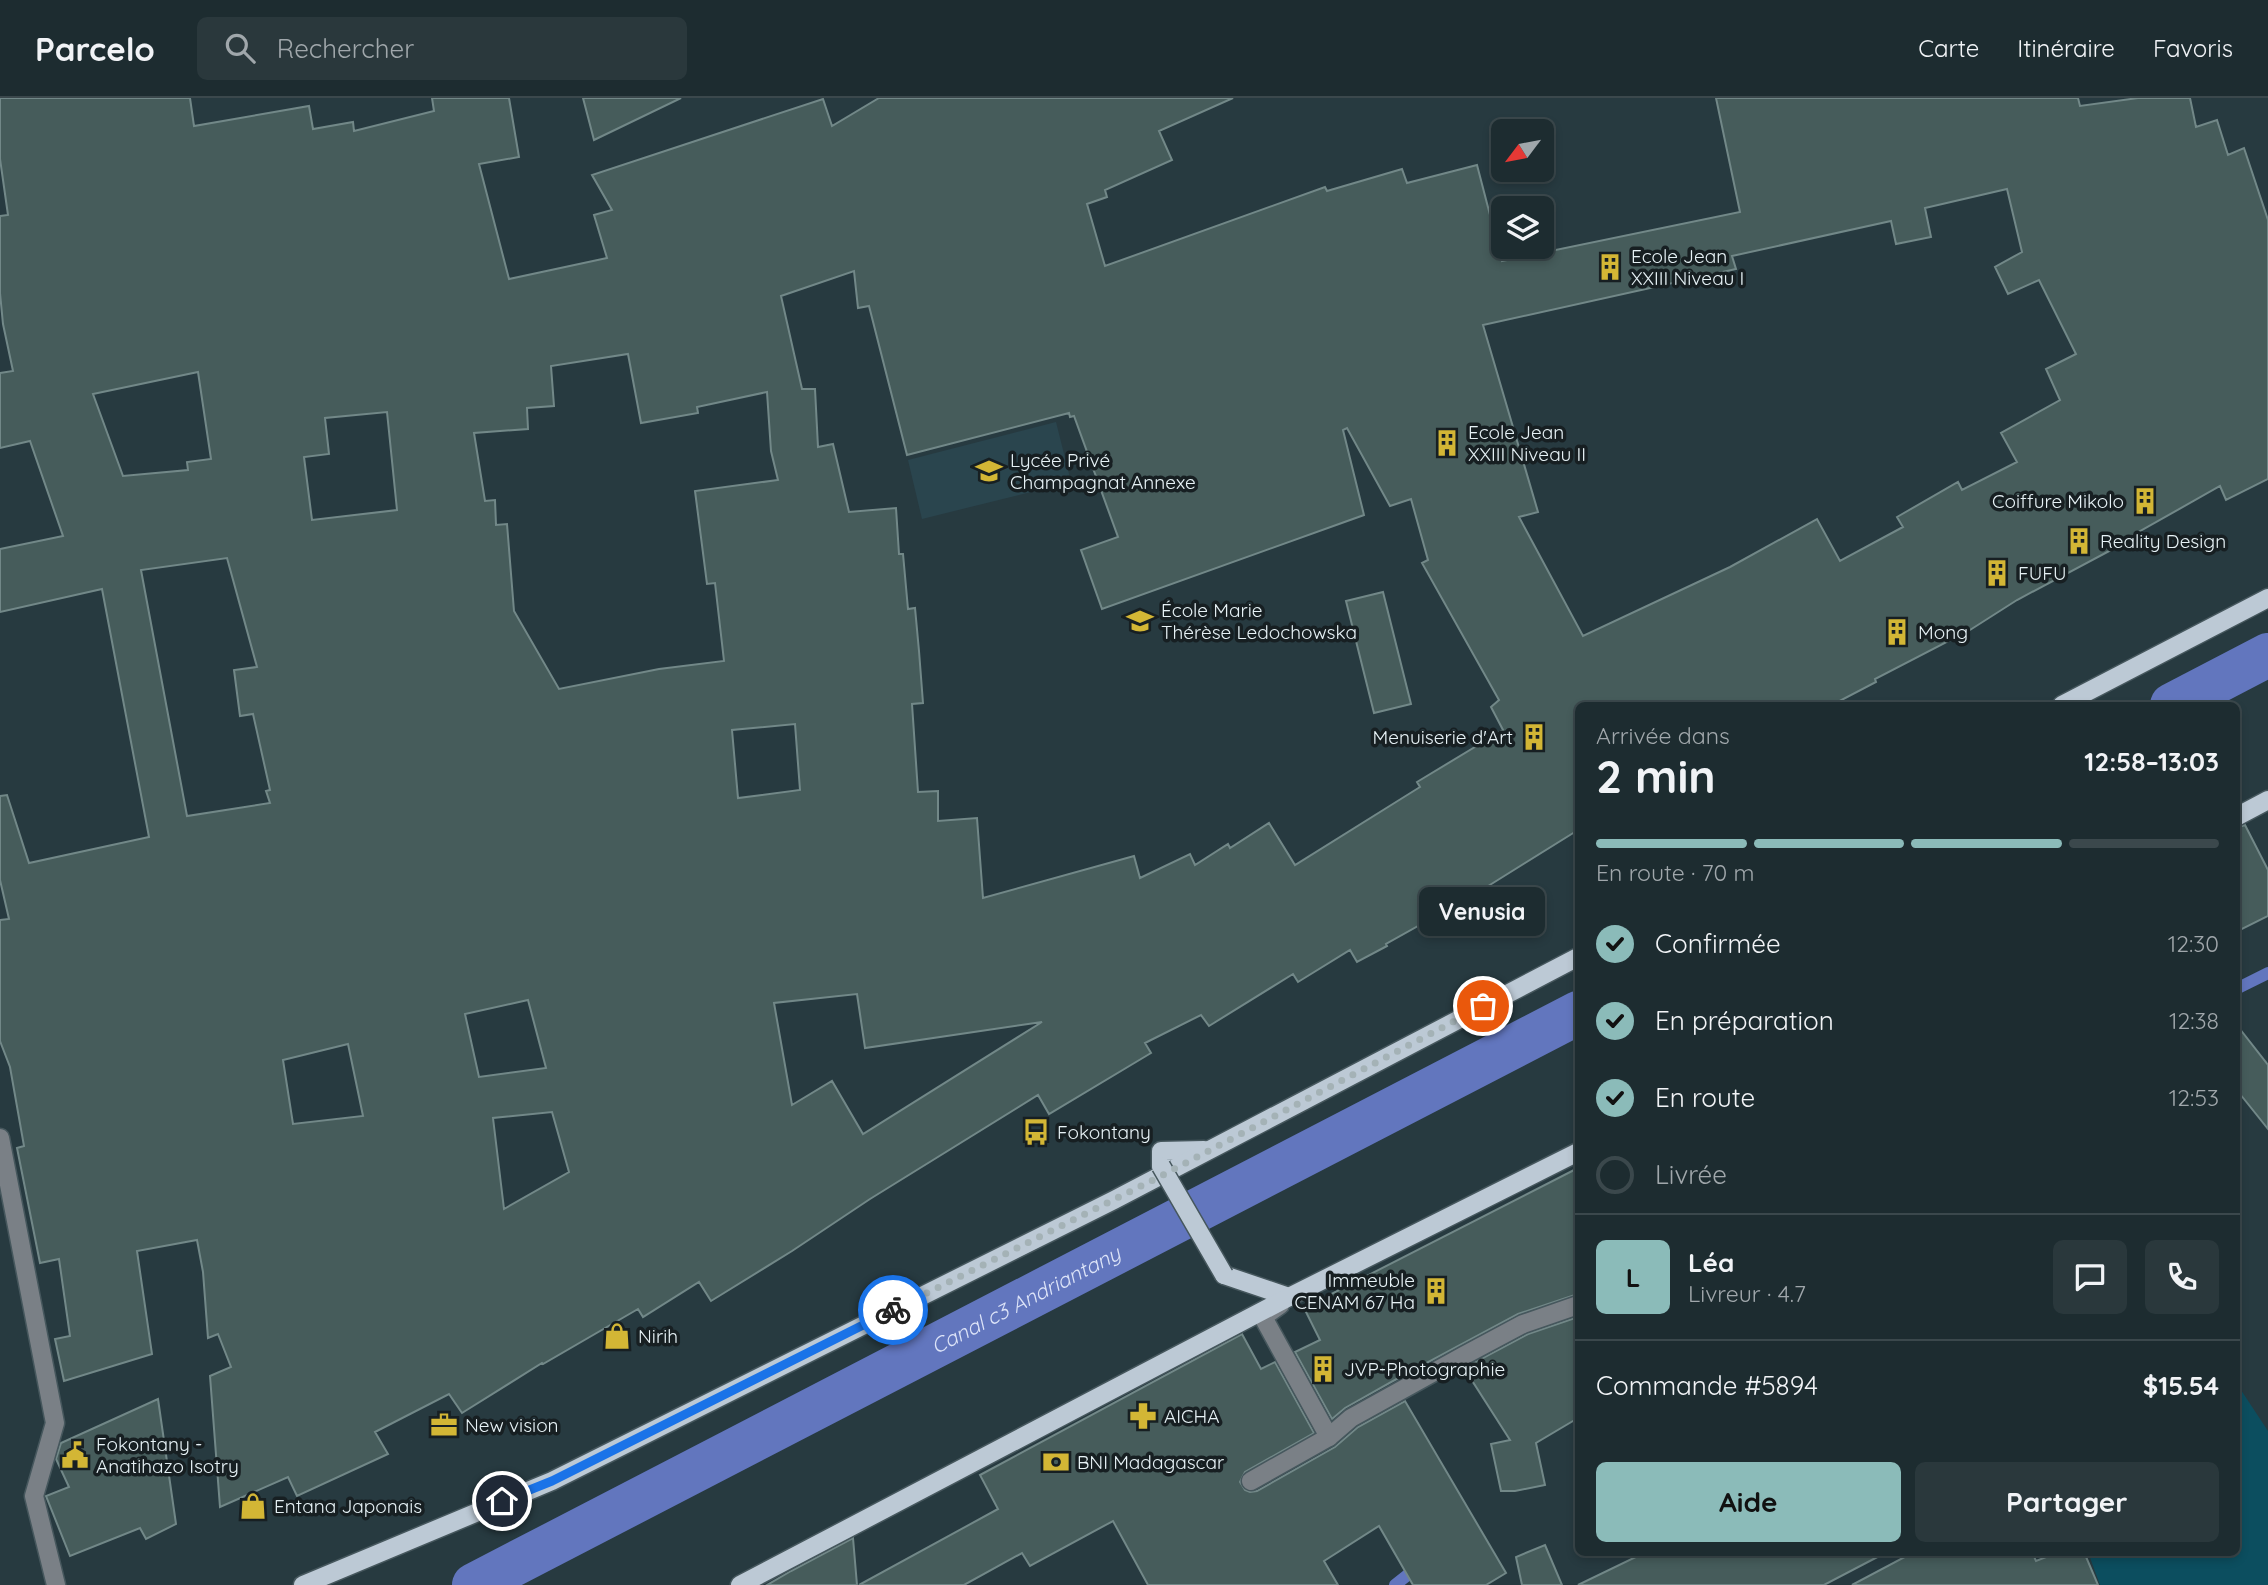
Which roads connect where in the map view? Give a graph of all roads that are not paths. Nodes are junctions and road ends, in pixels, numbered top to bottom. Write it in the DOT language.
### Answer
graph roads {
  1 [pos="2268,598"];
  2 [pos="2068,702"];
  3 [pos="2268,800"];
  4 [pos="2240,815"];
  5 [pos="1575,959"];
  6 [pos="0,1138"];
  7 [pos="1212,1150"];
  8 [pos="1575,1154"];
  9 [pos="1289,1297"];
  10 [pos="1575,1306"];
  11 [pos="1329,1437"];
  12 [pos="1251,1481"];
  13 [pos="56,1585"];
  14 [pos="303,1585"];
  15 [pos="740,1585"];
  1 -- 2 [label="main road"];
  3 -- 4 [label="main road"];
  5 -- 7 [label="main road"];
  6 -- 13 [label="street"];
  7 -- 9 [label="main road, bridge"];
  7 -- 14 [label="main road"];
  8 -- 9 [label="main road"];
  9 -- 11 [label="street"];
  9 -- 15 [label="main road"];
  10 -- 11 [label="street"];
  11 -- 12 [label="street"];
}
